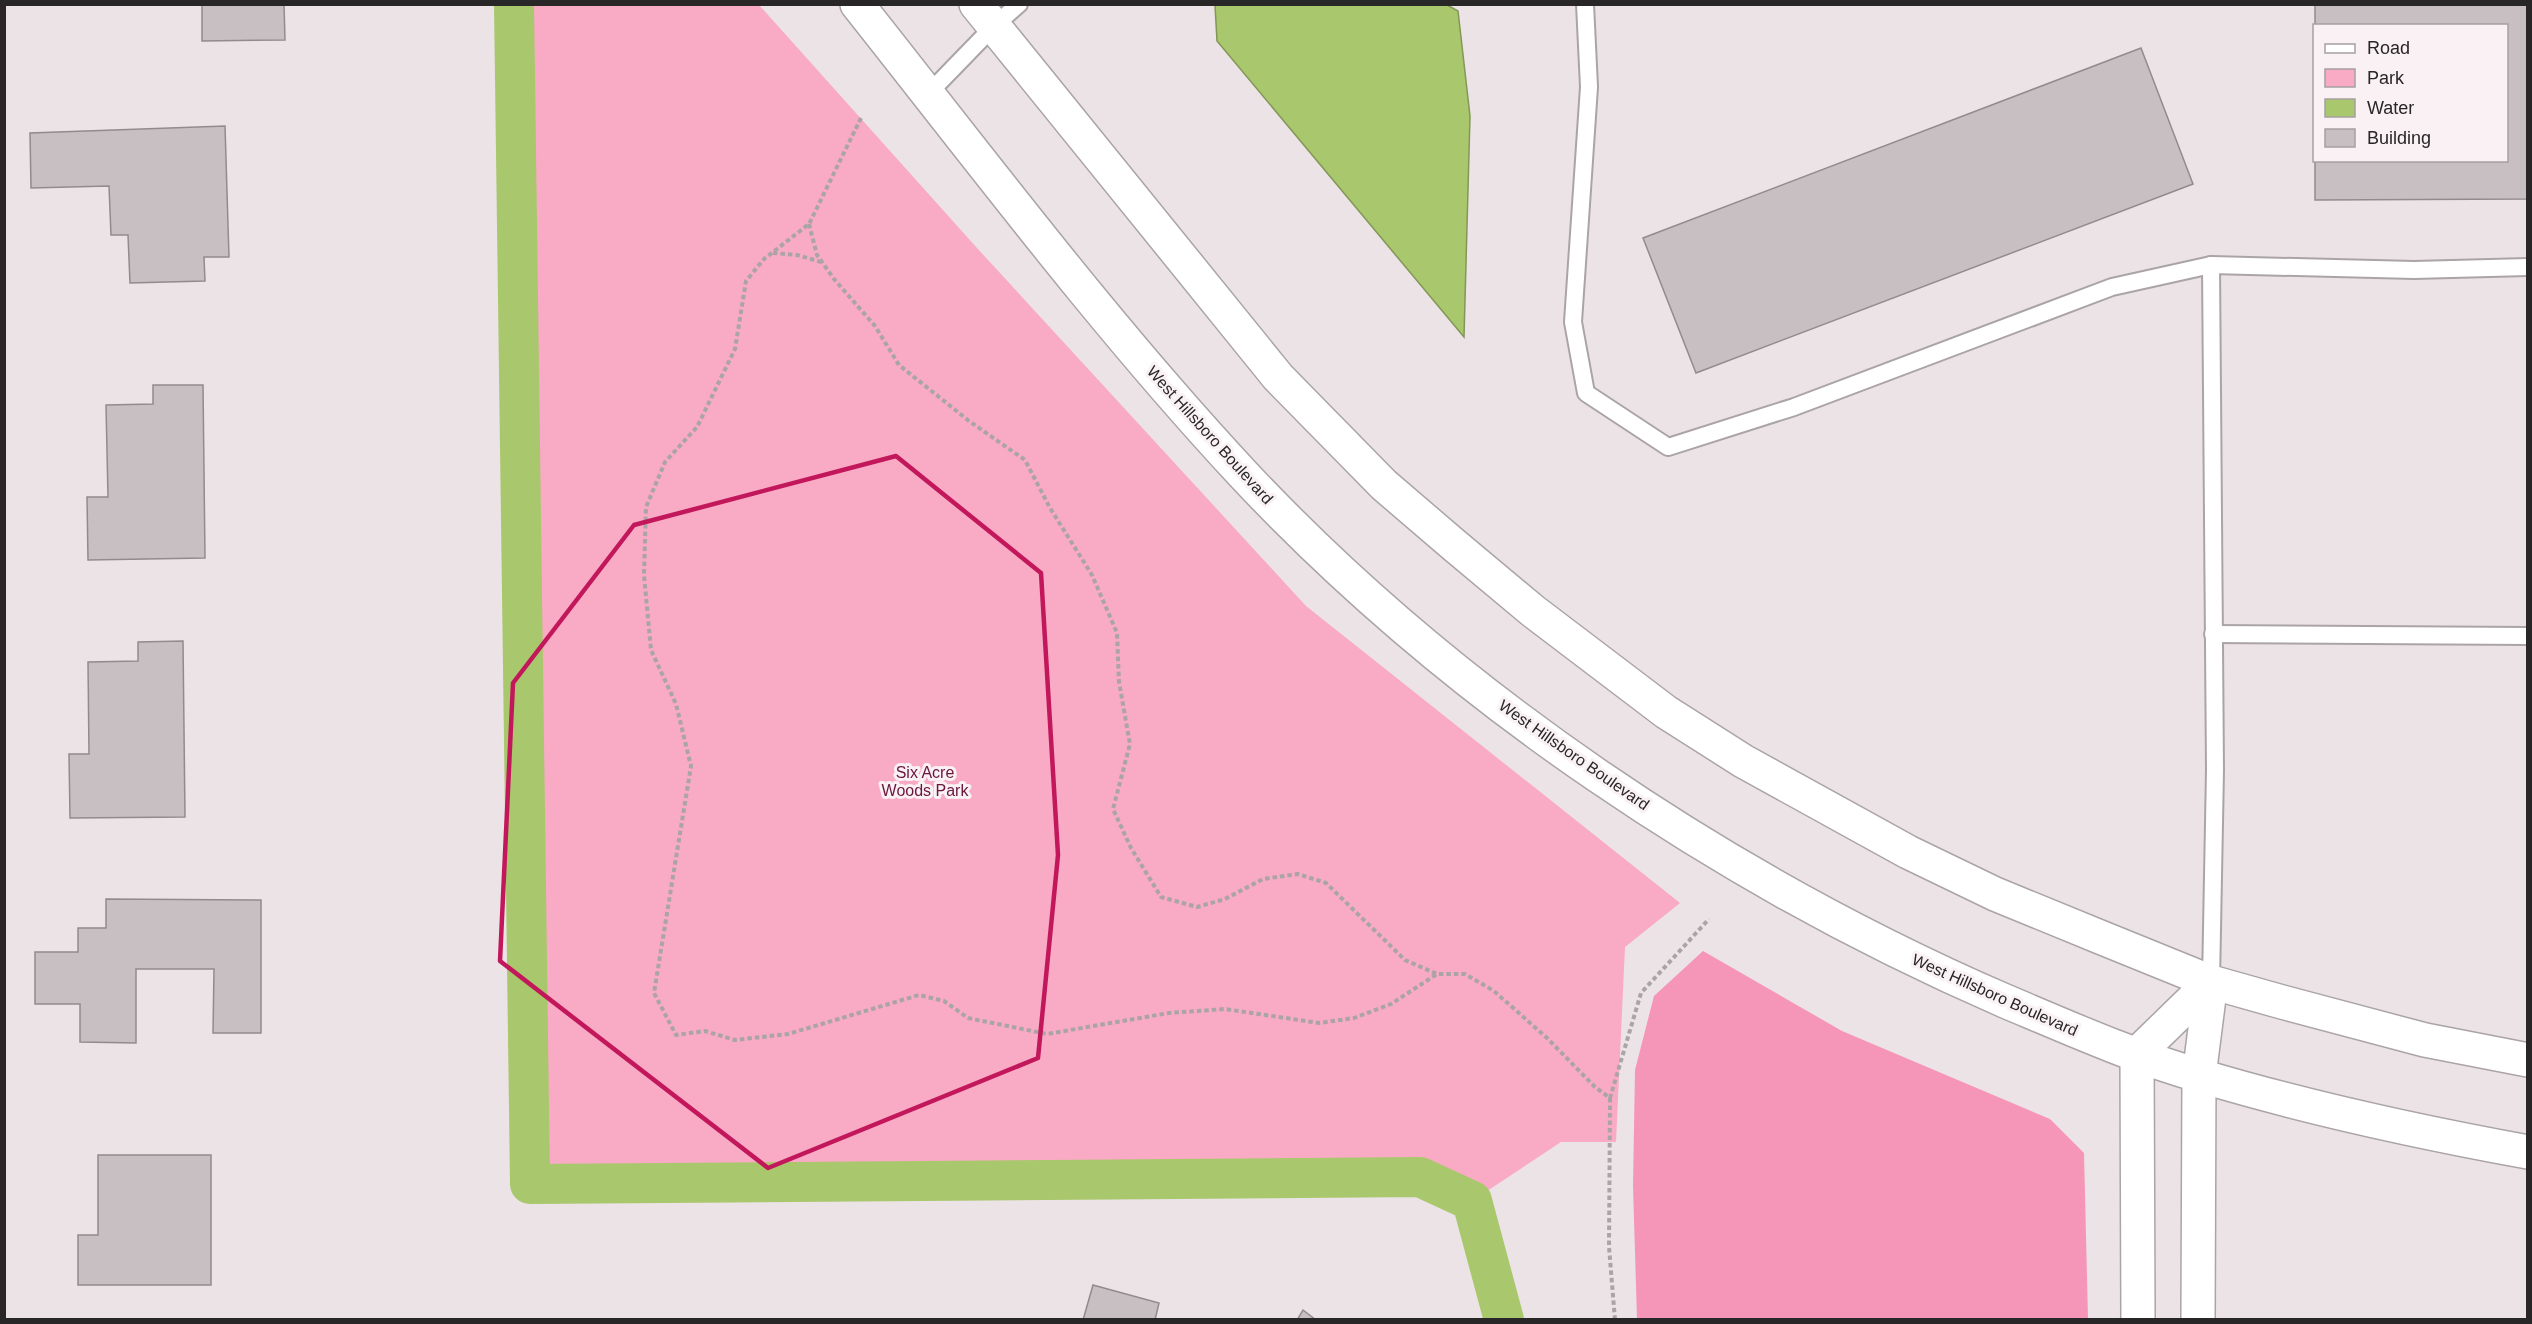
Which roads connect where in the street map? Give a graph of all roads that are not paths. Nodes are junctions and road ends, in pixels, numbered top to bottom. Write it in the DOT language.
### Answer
graph roads {
  1 [pos="857,4"];
  2 [pos="1019,4"];
  3 [pos="1585,4"];
  4 [pos="985,15"];
  5 [pos="928,94"];
  6 [pos="2211,265"];
  7 [pos="2528,267"];
  8 [pos="2213,634"];
  9 [pos="2528,636"];
  10 [pos="2211,982"];
  11 [pos="2137,1054"];
  12 [pos="2528,1060"];
  13 [pos="2199,1076"];
  14 [pos="2528,1152"];
  15 [pos="2138,1320"];
  16 [pos="2198,1320"];
  1 -- 5 [label="street, West Hillsboro Boulevard"];
  2 -- 4 [label="lane"];
  3 -- 6 [label="lane"];
  4 -- 5 [label="lane"];
  4 -- 10 [label="street"];
  5 -- 11 [label="street, West Hillsboro Boulevard"];
  6 -- 7 [label="lane"];
  6 -- 8 [label="lane"];
  8 -- 9 [label="lane"];
  8 -- 10 [label="lane"];
  10 -- 11 [label="street"];
  10 -- 12 [label="street"];
  10 -- 13 [label="street"];
  11 -- 13 [label="street, West Hillsboro Boulevard"];
  11 -- 15 [label="street"];
  13 -- 14 [label="street, West Hillsboro Boulevard"];
  13 -- 16 [label="street"];
}
